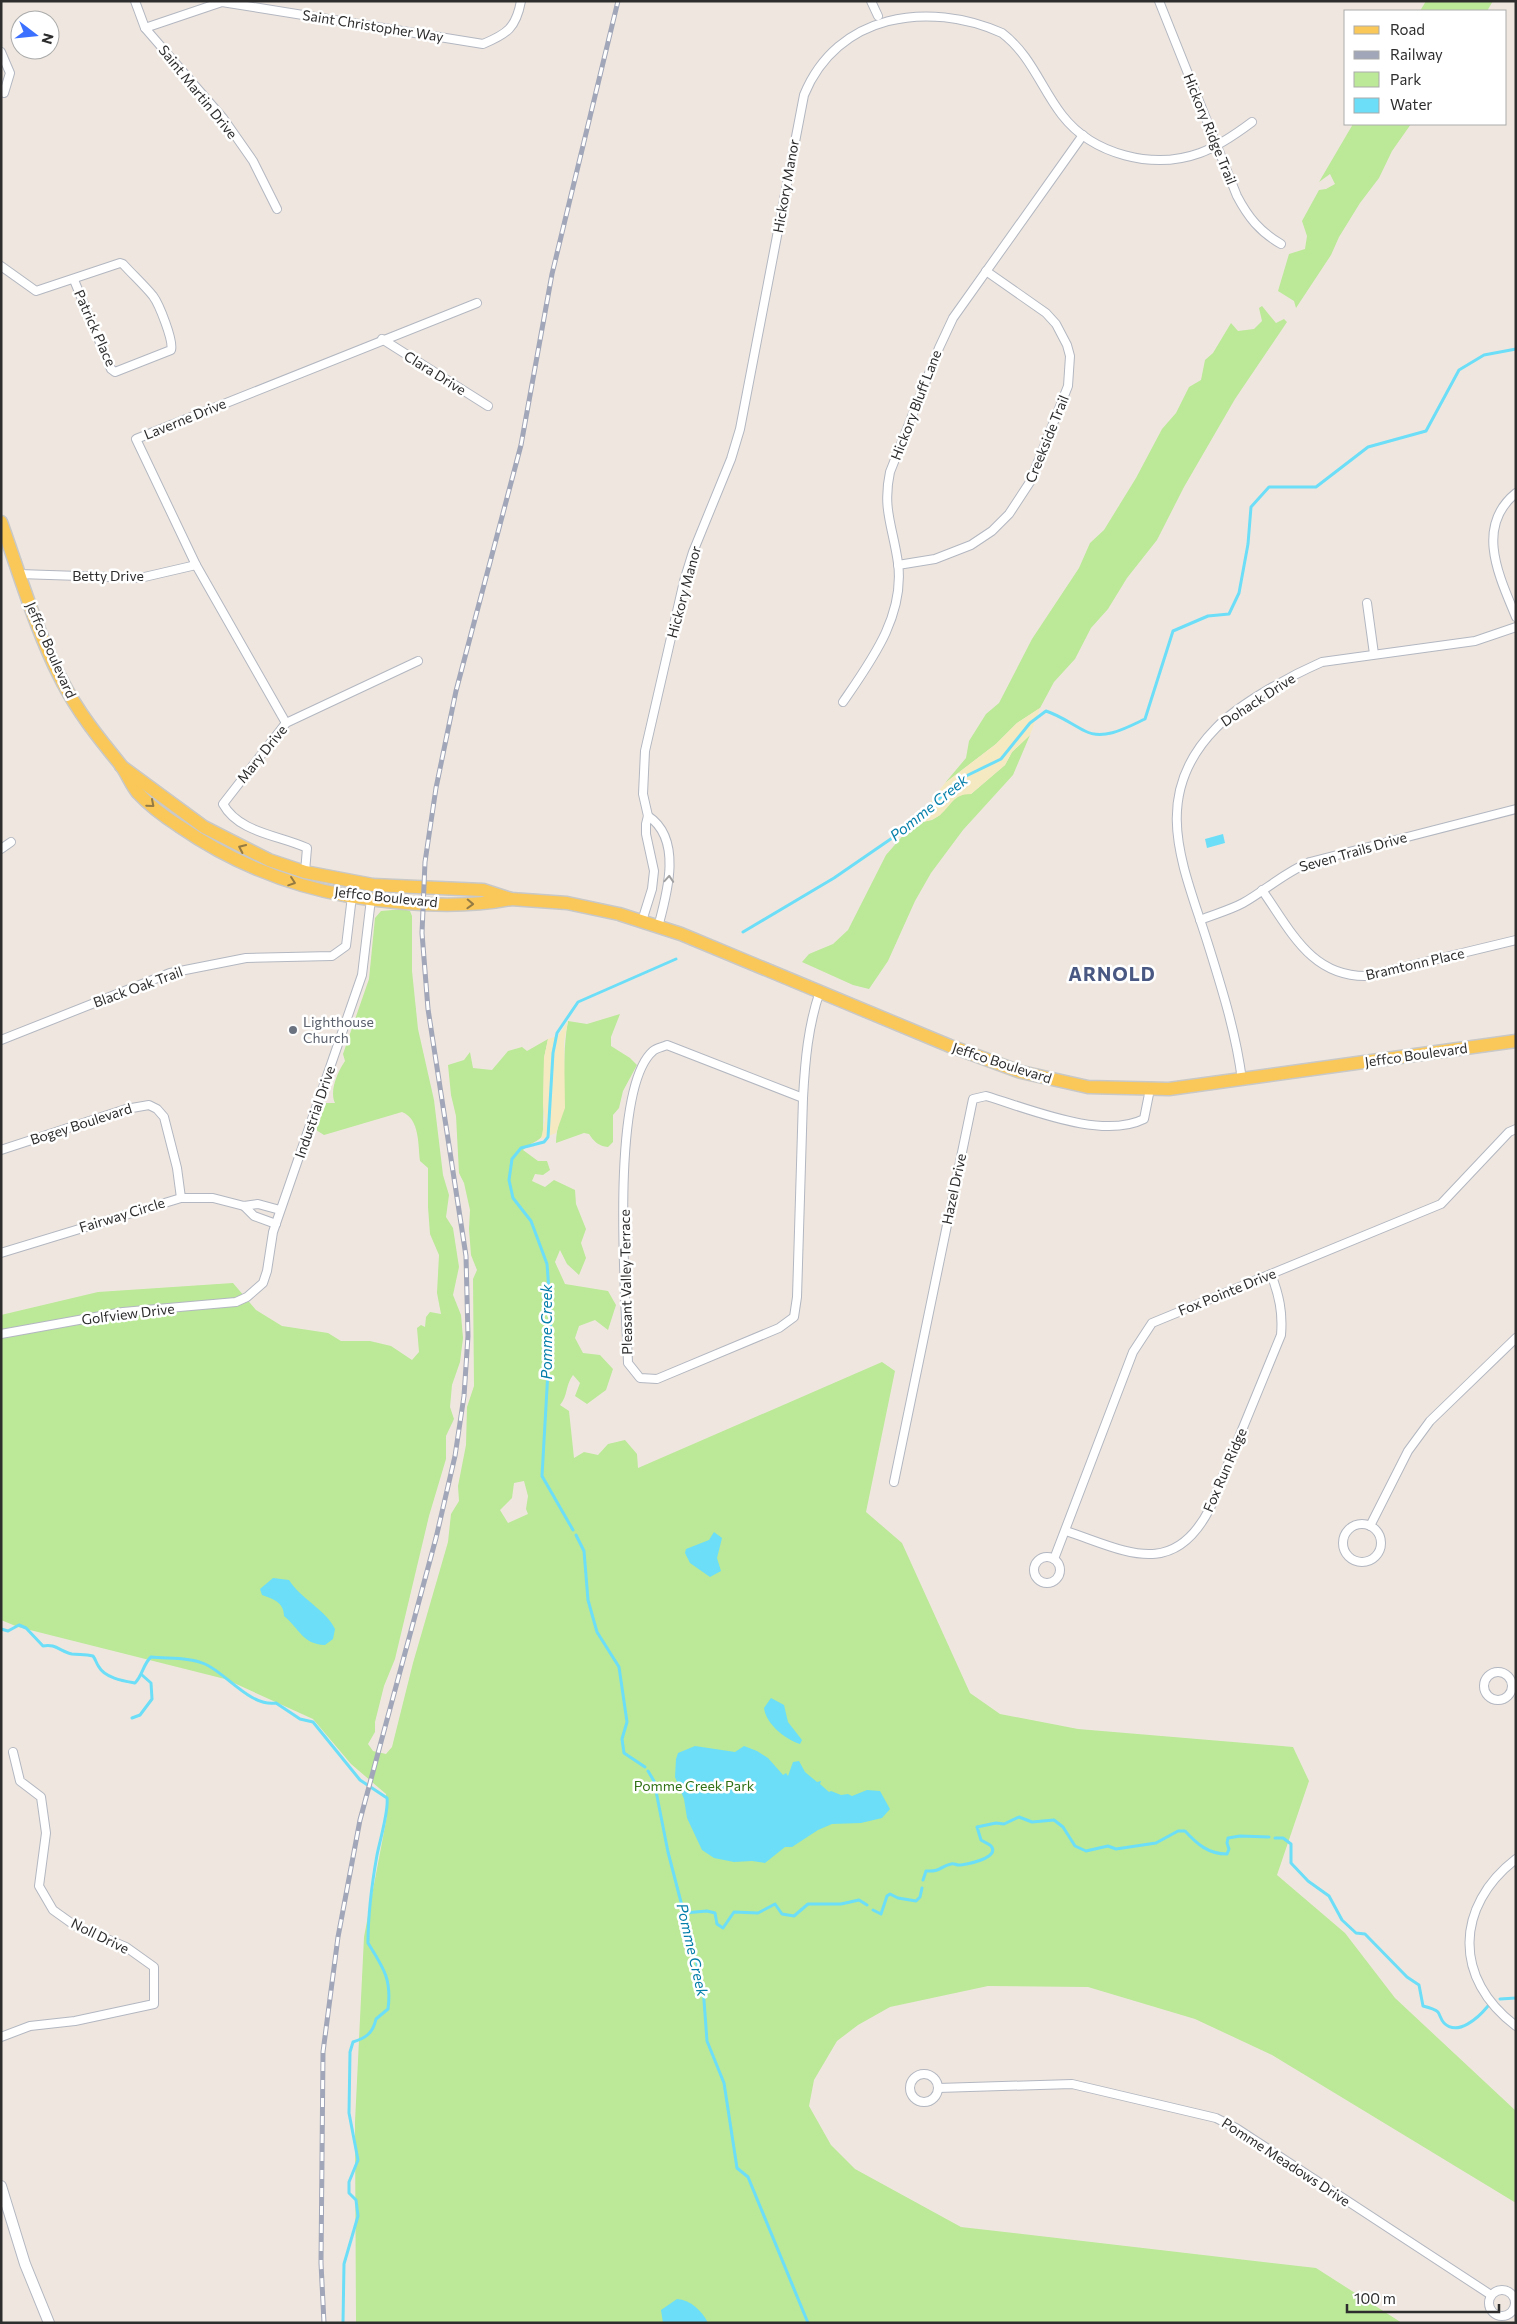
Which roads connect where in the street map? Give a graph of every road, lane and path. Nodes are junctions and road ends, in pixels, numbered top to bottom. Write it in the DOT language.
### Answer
graph roads {
  1 [pos="135,1"];
  2 [pos="521,1"];
  3 [pos="871,1"];
  4 [pos="1159,1"];
  5 [pos="936,8"];
  6 [pos="892,11"];
  7 [pos="878,16"];
  8 [pos="145,28"];
  9 [pos="1,52"];
  10 [pos="4,93"];
  11 [pos="1252,122"];
  12 [pos="1083,135"];
  13 [pos="1217,145"];
  14 [pos="277,209"];
  15 [pos="1281,244"];
  16 [pos="1,266"];
  17 [pos="986,271"];
  18 [pos="74,280"];
  19 [pos="477,303"];
  20 [pos="382,339"];
  21 [pos="488,406"];
  22 [pos="1516,493"];
  23 [pos="1,522"];
  24 [pos="196,565"];
  25 [pos="898,565"];
  26 [pos="20,574"];
  27 [pos="1367,603"];
  28 [pos="1516,617"];
  29 [pos="1516,627"];
  30 [pos="1374,654"];
  31 [pos="418,661"];
  32 [pos="843,702"];
  33 [pos="286,723"];
  34 [pos="121,766"];
  35 [pos="1516,809"];
  36 [pos="648,816"];
  37 [pos="11,842"];
  38 [pos="1,849"];
  39 [pos="305,872"];
  40 [pos="1262,890"];
  41 [pos="352,896"];
  42 [pos="371,899"];
  43 [pos="511,899"];
  44 [pos="1200,920"];
  45 [pos="642,921"];
  46 [pos="658,927"];
  47 [pos="1516,940"];
  48 [pos="820,992"];
  49 [pos="1,1040"];
  50 [pos="1516,1041"];
  51 [pos="1242,1080"];
  52 [pos="1150,1089"];
  53 [pos="803,1098"];
  54 [pos="1516,1129"];
  55 [pos="1,1150"];
  56 [pos="181,1198"];
  57 [pos="262,1205"];
  58 [pos="244,1206"];
  59 [pos="280,1210"];
  60 [pos="258,1218"];
  61 [pos="276,1224"];
  62 [pos="1,1253"];
  63 [pos="1271,1274"];
  64 [pos="254,1292"];
  65 [pos="1,1334"];
  66 [pos="1516,1338"];
  67 [pos="894,1482"];
  68 [pos="1370,1526"];
  69 [pos="1066,1530"];
  70 [pos="1054,1559"];
  71 [pos="13,1752"];
  72 [pos="1516,1859"];
  73 [pos="1516,2026"];
  74 [pos="1,2038"];
  75 [pos="938,2088"];
  76 [pos="1,2186"];
  77 [pos="1491,2295"];
  78 [pos="1514,2312"];
  79 [pos="49,2323"];
  1 -- 8 [label="street, Saint Martin Drive"];
  2 -- 8 [label="street, Saint Christopher Way"];
  3 -- 7 [label="street"];
  4 -- 13 [label="street, Hickory Ridge Trail"];
  5 -- 12 [label="street"];
  6 -- 7 [label="street, Hickory Manor"];
  7 -- 36 [label="street, Hickory Manor"];
  8 -- 14 [label="street, Saint Martin Drive"];
  9 -- 10 [label="street"];
  11 -- 13 [label="street"];
  12 -- 13 [label="street"];
  12 -- 17 [label="street, Hickory Bluff Lane"];
  13 -- 15 [label="street, Hickory Ridge Trail"];
  16 -- 18 [label="street, Patrick Place"];
  17 -- 25 [label="street, Hickory Bluff Lane"];
  17 -- 25 [label="street, Creekside Trail"];
  18 -- 18 [label="street, Patrick Place"];
  19 -- 20 [label="street, Laverne Drive"];
  20 -- 21 [label="street, Clara Drive"];
  20 -- 24 [label="street, Laverne Drive"];
  22 -- 28 [label="street"];
  23 -- 26 [label="main road, Jeffco Boulevard"];
  24 -- 26 [label="street, Betty Drive"];
  24 -- 33 [label="street, Laverne Drive"];
  25 -- 32 [label="street, Hickory Bluff Lane"];
  26 -- 34 [label="main road, Jeffco Boulevard"];
  27 -- 30 [label="street"];
  29 -- 30 [label="street, Dohack Drive"];
  30 -- 44 [label="street, Dohack Drive"];
  31 -- 33 [label="street, Mary Drive"];
  33 -- 39 [label="street, Mary Drive"];
  39 -- 34 [label="main road, Jeffco Boulevard, one-way"];
  34 -- 41 [label="main road, Jeffco Boulevard, one-way"];
  35 -- 40 [label="street, Seven Trails Drive"];
  36 -- 45 [label="street, Hickory Manor"];
  46 -- 36 [label="street, one-way"];
  37 -- 38 [label="street"];
  39 -- 43 [label="main road, Jeffco Boulevard"];
  40 -- 44 [label="street, Seven Trails Drive"];
  40 -- 47 [label="street, Bramtonn Place"];
  41 -- 42 [label="main road, Jeffco Boulevard"];
  41 -- 49 [label="street, Black Oak Trail"];
  42 -- 43 [label="main road, Jeffco Boulevard, one-way"];
  42 -- 59 [label="street, Industrial Drive"];
  43 -- 45 [label="main road, Jeffco Boulevard"];
  44 -- 51 [label="street, Dohack Drive"];
  45 -- 46 [label="main road, Jeffco Boulevard"];
  46 -- 48 [label="main road, Jeffco Boulevard"];
  48 -- 52 [label="main road, Jeffco Boulevard"];
  48 -- 53 [label="street, Pleasant Valley Terrace"];
  50 -- 51 [label="main road, Jeffco Boulevard"];
  51 -- 52 [label="main road, Jeffco Boulevard"];
  52 -- 67 [label="street, Hazel Drive"];
  53 -- 53 [label="street, Pleasant Valley Terrace"];
  54 -- 63 [label="street, Fox Pointe Drive"];
  55 -- 56 [label="street, Bogey Boulevard"];
  56 -- 58 [label="street, Fairway Circle"];
  56 -- 62 [label="street, Fairway Circle"];
  57 -- 58 [label="street, Fairway Circle"];
  57 -- 59 [label="street, Fairway Circle"];
  57 -- 60 [label="street"];
  58 -- 60 [label="street, Fairway Circle"];
  59 -- 61 [label="street, Industrial Drive"];
  60 -- 61 [label="street, Fairway Circle"];
  61 -- 64 [label="street, Industrial Drive"];
  63 -- 69 [label="street, Fox Pointe Drive"];
  63 -- 69 [label="street, Fox Run Ridge"];
  64 -- 65 [label="street, Golfview Drive"];
  66 -- 68 [label="street"];
  68 -- 68 [label="street"];
  69 -- 70 [label="street, Fox Pointe Drive"];
  71 -- 74 [label="street, Noll Drive"];
  72 -- 73 [label="street"];
  75 -- 77 [label="street, Pomme Meadows Drive"];
  76 -- 79 [label="street"];
  77 -- 78 [label="street"];
  77 -- 78 [label="street"];
}
